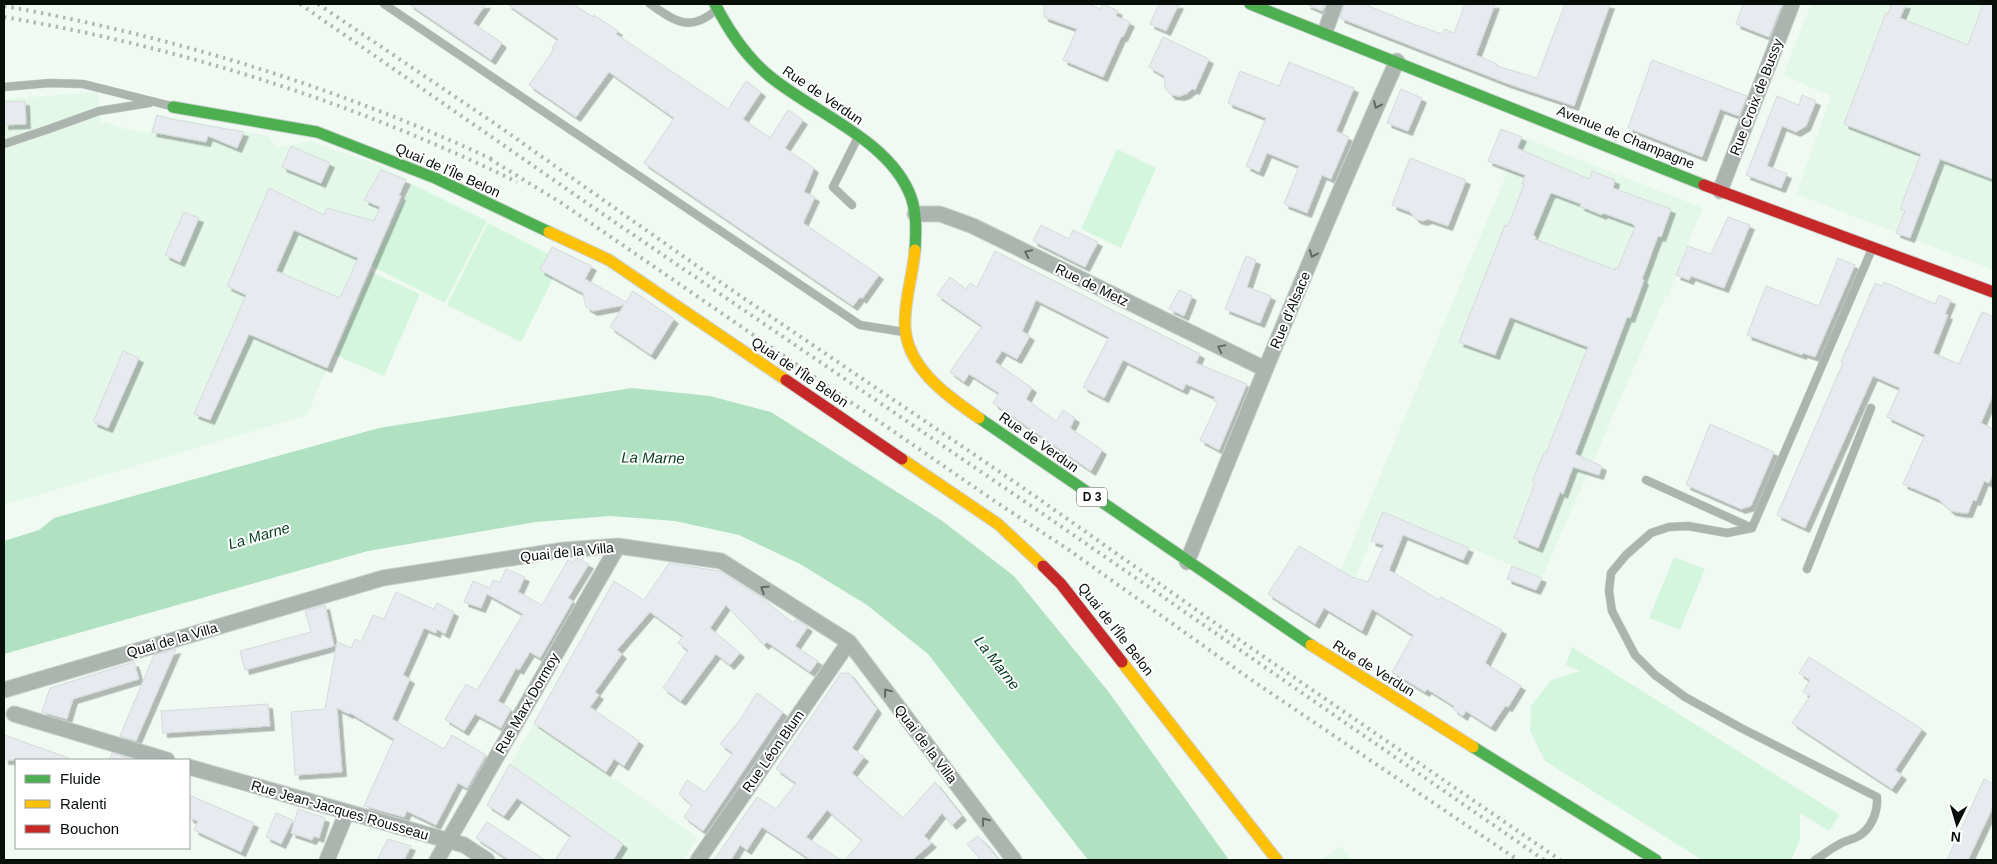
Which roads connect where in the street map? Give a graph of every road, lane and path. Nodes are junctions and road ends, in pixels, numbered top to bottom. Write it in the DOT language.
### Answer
graph roads {
  1 [pos="384,4"];
  2 [pos="650,4"];
  3 [pos="1250,4"];
  4 [pos="1335,4"];
  5 [pos="1792,4"];
  6 [pos="716,6"];
  7 [pos="1324,32"];
  8 [pos="1397,61"];
  9 [pos="4,87"];
  10 [pos="154,102"];
  11 [pos="173,107"];
  12 [pos="858,137"];
  13 [pos="4,144"];
  14 [pos="1720,191"];
  15 [pos="852,205"];
  16 [pos="915,214"];
  17 [pos="1873,247"];
  18 [pos="1993,292"];
  19 [pos="906,332"];
  20 [pos="1265,370"];
  21 [pos="1871,408"];
  22 [pos="1646,480"];
  23 [pos="1752,528"];
  24 [pos="618,546"];
  25 [pos="1187,562"];
  26 [pos="1807,569"];
  27 [pos="849,642"];
  28 [pos="4,690"];
  29 [pos="14,714"];
  30 [pos="164,759"];
  31 [pos="190,767"];
  32 [pos="347,812"];
  33 [pos="448,840"];
  34 [pos="327,860"];
  35 [pos="437,860"];
  36 [pos="487,860"];
  37 [pos="698,860"];
  38 [pos="1014,860"];
  39 [pos="1277,860"];
  40 [pos="1656,860"];
  41 [pos="1815,860"];
  1 -- 19 [label="lane"];
  2 -- 6 [label="lane"];
  3 -- 7 [label="main road, Avenue de Champagne"];
  4 -- 7 [label="street"];
  5 -- 14 [label="street, Rue Croix de Bussy"];
  6 -- 12 [label="main road, Rue de Verdun / D 3"];
  7 -- 8 [label="main road, Avenue de Champagne"];
  8 -- 14 [label="main road, Avenue de Champagne"];
  8 -- 20 [label="street, Rue d'Alsace, one-way"];
  9 -- 10 [label="lane"];
  10 -- 11 [label="lane"];
  10 -- 13 [label="lane"];
  11 -- 39 [label="main road, Quai de l'Île Belon"];
  12 -- 15 [label="lane"];
  12 -- 16 [label="main road, Rue de Verdun / D 3"];
  14 -- 17 [label="main road, Avenue de Champagne"];
  16 -- 19 [label="main road, Rue de Verdun / D 3"];
  20 -- 16 [label="street, Rue de Metz, one-way"];
  17 -- 18 [label="main road, Avenue de Champagne"];
  17 -- 23 [label="lane"];
  19 -- 25 [label="main road, Rue de Verdun / D 3"];
  20 -- 25 [label="street, Rue d'Alsace"];
  21 -- 26 [label="lane"];
  22 -- 23 [label="lane"];
  23 -- 41 [label="lane"];
  27 -- 24 [label="street, Quai de la Villa, one-way"];
  24 -- 28 [label="street, Quai de la Villa"];
  24 -- 33 [label="street, Rue Marx Dormoy"];
  25 -- 40 [label="main road, Rue de Verdun / D 3"];
  27 -- 37 [label="street, Rue Léon Blum"];
  38 -- 27 [label="street, Quai de la Villa, one-way"];
  29 -- 30 [label="street"];
  31 -- 32 [label="street, Rue Jean-Jacques Rousseau"];
  32 -- 33 [label="street, Rue Jean-Jacques Rousseau"];
  32 -- 34 [label="street"];
  33 -- 35 [label="street, Rue Marx Dormoy"];
  33 -- 36 [label="street, Rue Jean-Jacques Rousseau"];
}
